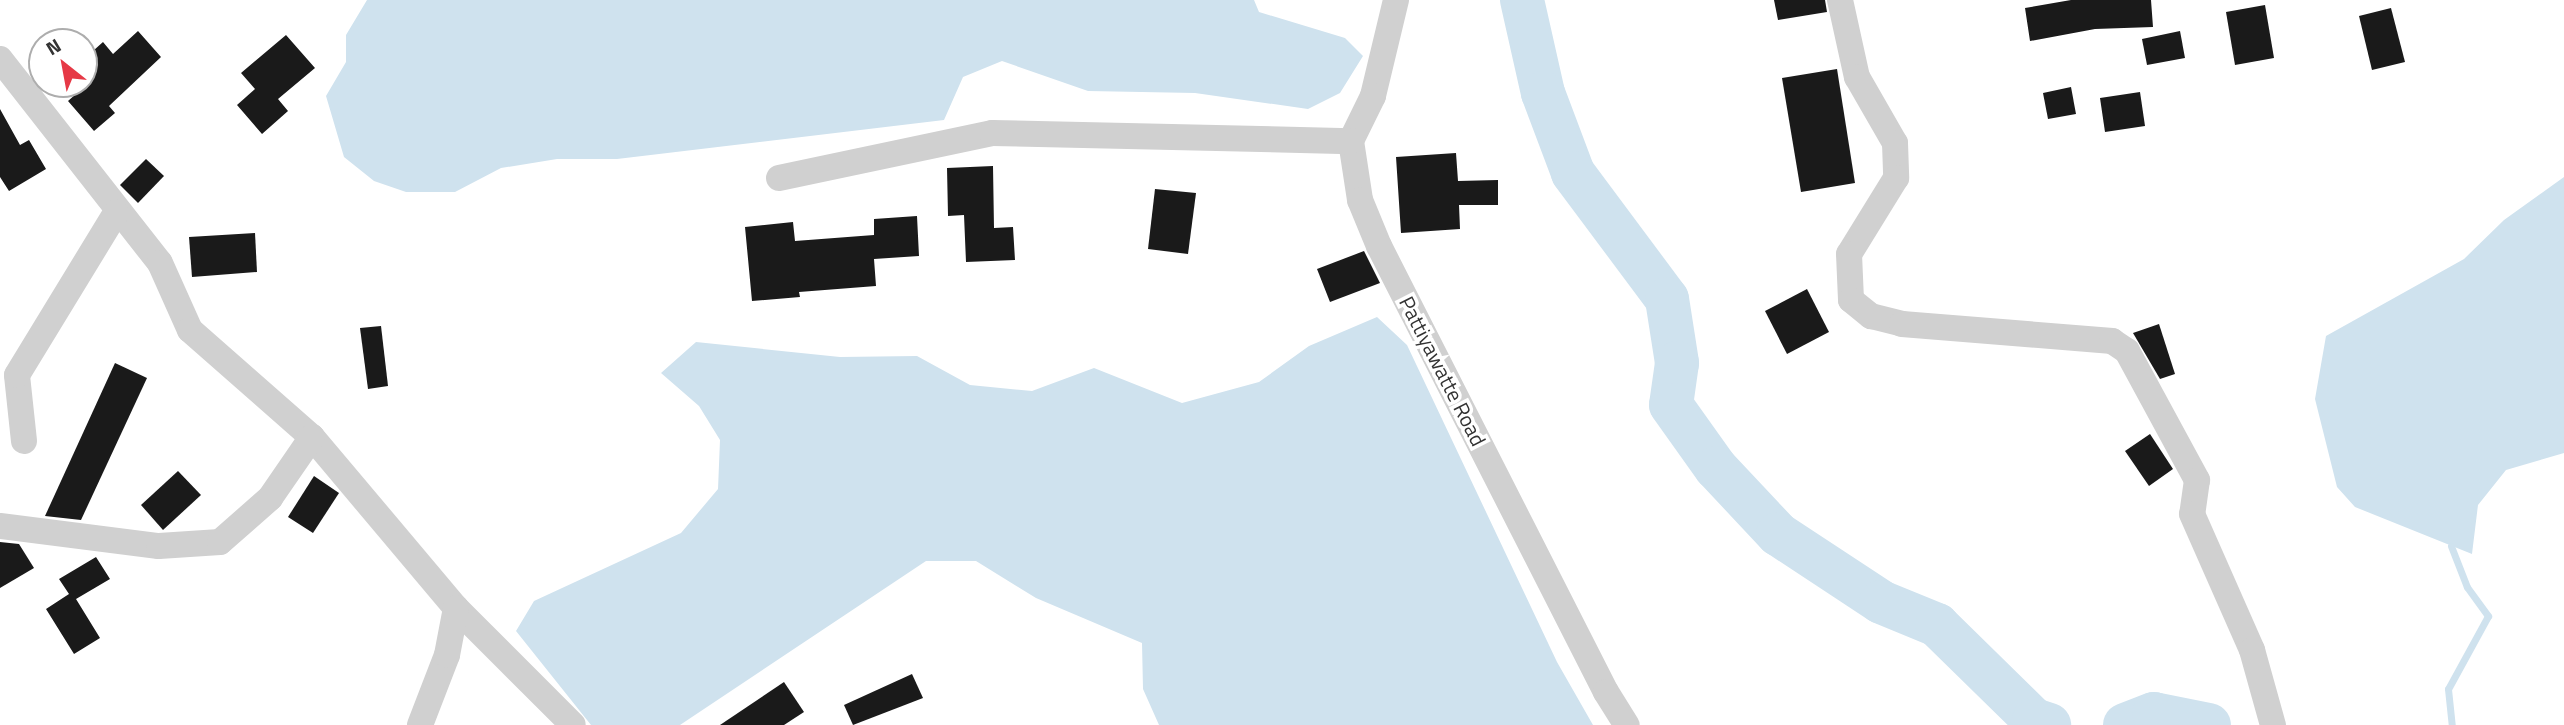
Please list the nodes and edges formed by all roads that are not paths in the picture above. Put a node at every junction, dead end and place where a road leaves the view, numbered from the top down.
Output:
1 (1396, 0) edge
2 (1840, 0) edge
3 (0, 59) edge
4 (1351, 141) junction
5 (779, 178) dead end
6 (116, 213) junction
7 (312, 437) junction
8 (24, 441) dead end
9 (0, 526) edge
10 (456, 608) junction
11 (559, 720) edge
12 (420, 725) edge
13 (1627, 725) edge
14 (2273, 725) edge

1 - 4 street
2 - 14 street
3 - 6 street
4 - 5 street
4 - 13 street, Pattiyawatte Road
6 - 7 street
6 - 8 street
7 - 9 street
7 - 10 street
10 - 11 street
10 - 12 street

